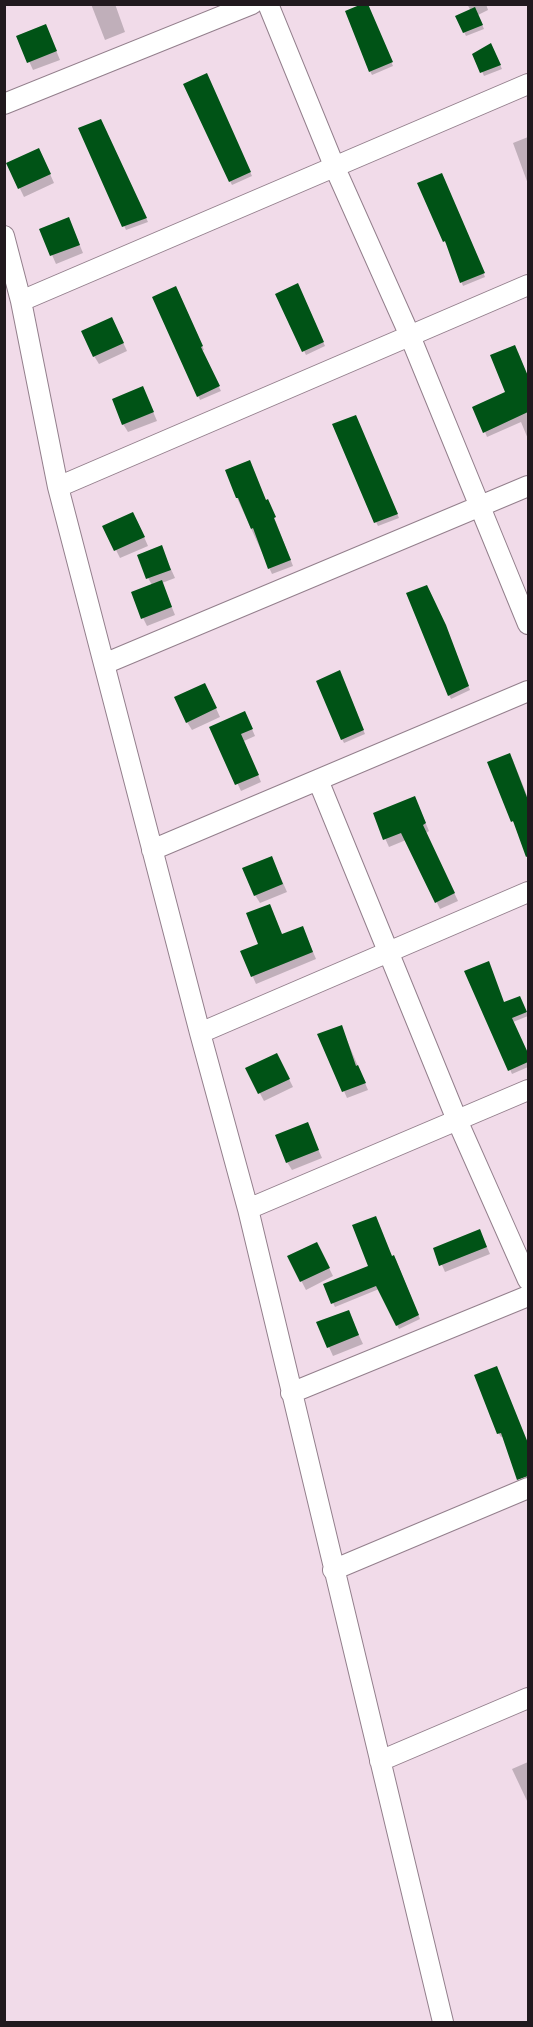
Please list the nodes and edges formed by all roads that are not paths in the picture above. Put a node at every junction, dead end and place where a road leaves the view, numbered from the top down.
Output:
1 (252, 4) edge
2 (268, 4) edge
3 (528, 84) edge
4 (4, 104) edge
5 (335, 168) junction
6 (4, 236) edge
7 (528, 285) edge
8 (21, 300) junction
9 (410, 336) junction
10 (528, 486) edge
11 (58, 487) junction
12 (481, 507) junction
13 (528, 624) edge
14 (104, 664) junction
15 (528, 691) edge
16 (318, 780) junction
17 (152, 850) junction
18 (528, 892) edge
19 (388, 952) junction
20 (200, 1033) junction
21 (528, 1090) edge
22 (457, 1120) junction
23 (248, 1209) junction
24 (528, 1280) edge
25 (528, 1296) edge
26 (291, 1393) junction
27 (528, 1488) edge
28 (333, 1570) junction
29 (528, 1698) edge
30 (380, 1761) junction
31 (443, 2022) edge

1 - 4 street
2 - 5 street
3 - 5 street
5 - 8 street
5 - 9 street
6 - 8 street
7 - 9 street
8 - 11 street
9 - 11 street
9 - 12 street
10 - 12 street
11 - 14 street
12 - 13 street
12 - 14 street
14 - 17 street
15 - 16 street
16 - 17 street
16 - 19 street
17 - 20 street
18 - 19 street
19 - 20 street
19 - 22 street
20 - 23 street
21 - 22 street
22 - 23 street
22 - 24 street
23 - 26 street
25 - 26 street
26 - 28 street
27 - 28 street
28 - 30 street
29 - 30 street
30 - 31 street

